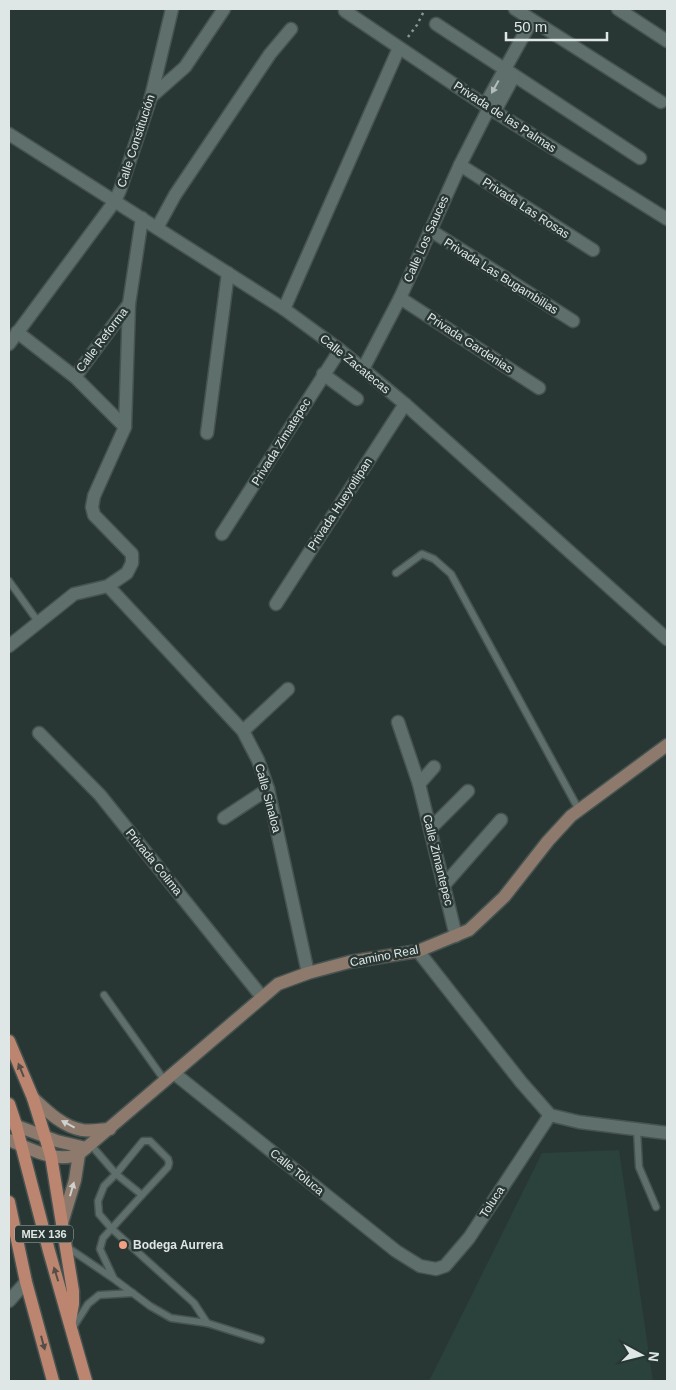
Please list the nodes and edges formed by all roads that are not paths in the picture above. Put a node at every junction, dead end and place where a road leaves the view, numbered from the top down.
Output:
1 (172, 9) edge
2 (224, 9) edge
3 (515, 9) edge
4 (618, 9) edge
5 (345, 11) dead end
6 (532, 20) junction
7 (436, 24) dead end
8 (291, 29) dead end
9 (667, 41) edge
10 (399, 48) junction
11 (509, 73) junction
12 (151, 97) junction
13 (661, 102) dead end
14 (490, 108) junction
15 (9, 134) edge
16 (640, 158) dead end
17 (460, 165) junction
18 (115, 201) junction
19 (666, 214) edge
20 (142, 218) junction
21 (156, 228) junction
22 (430, 230) junction
23 (593, 250) dead end
24 (228, 273) junction
25 (400, 298) junction
26 (129, 304) junction
27 (284, 309) junction
28 (573, 321) dead end
29 (17, 332) junction
30 (9, 344) edge
31 (340, 350) junction
32 (363, 369) junction
33 (324, 374) junction
34 (75, 377) junction
35 (539, 388) dead end
36 (356, 399) dead end
37 (405, 404) junction
38 (125, 427) junction
39 (207, 433) dead end
40 (222, 534) dead end
41 (396, 572) dead end
42 (9, 581) edge
43 (108, 586) junction
44 (276, 604) dead end
45 (39, 623) junction
46 (667, 639) edge
47 (9, 646) edge
48 (288, 689) dead end
49 (398, 722) dead end
50 (243, 731) junction
51 (39, 733) dead end
52 (667, 745) edge
53 (434, 767) dead end
54 (419, 784) junction
55 (268, 789) junction
56 (468, 791) dead end
57 (579, 810) junction
58 (224, 818) dead end
59 (501, 820) dead end
60 (430, 829) junction
61 (444, 886) junction
62 (456, 936) junction
63 (418, 951) junction
64 (308, 973) junction
65 (104, 995) dead end
66 (262, 997) junction
67 (9, 1041) edge
68 (170, 1078) junction
69 (33, 1098) junction
70 (9, 1104) edge
71 (550, 1114) junction
72 (12, 1124) edge
73 (110, 1129) junction
74 (637, 1130) junction
75 (667, 1133) edge
76 (46, 1137) junction
77 (9, 1140) edge
78 (22, 1146) junction
79 (85, 1149) junction
80 (51, 1156) junction
81 (116, 1174) junction
82 (142, 1195) junction
83 (9, 1202) edge
84 (656, 1207) dead end
85 (62, 1223) junction
86 (112, 1229) junction
87 (67, 1248) junction
88 (9, 1251) edge
89 (21, 1262) junction
90 (420, 1266) joint
91 (114, 1279) junction
92 (26, 1282) junction
93 (133, 1293) junction
94 (9, 1301) edge
95 (207, 1323) junction
96 (71, 1325) junction
97 (261, 1340) dead end
98 (53, 1381) edge
99 (86, 1381) edge

1 - 12 street, Calle Constitución
2 - 12 street
3 - 6 street
4 - 9 street
5 - 10 street, Privada de las Palmas
6 - 11 street, Calle Los Sauces
6 - 13 street
7 - 11 street
8 - 21 street
10 - 14 street, Privada de las Palmas
10 - 27 street
11 - 14 street, Calle Los Sauces
11 - 16 street
12 - 18 street, Calle Constitución
14 - 17 street, Calle Los Sauces
14 - 19 street, Privada de las Palmas
15 - 18 street, Calle Zacatecas
17 - 22 street, Calle Los Sauces
17 - 23 street, Privada Las Rosas
18 - 20 street, Calle Zacatecas
18 - 29 street, Calle Constitución
20 - 21 street, Calle Zacatecas
20 - 26 street
21 - 24 street, Calle Zacatecas
22 - 25 street, Calle Los Sauces
22 - 28 street, Privada Las Bugambilias
24 - 27 street, Calle Zacatecas
24 - 39 street
25 - 32 street, Calle Los Sauces
25 - 35 street, Privada Gardenias
26 - 34 street, Calle Reforma
26 - 38 street
27 - 31 street, Calle Zacatecas
29 - 30 street, Calle Constitución
29 - 34 street
31 - 32 street, Calle Zacatecas
31 - 33 street, Privada Zimatepec
32 - 37 street, Calle Zacatecas
33 - 36 street
33 - 40 street, Privada Zimatepec
34 - 38 street
37 - 44 street, Privada Hueyotlipan
37 - 46 street, Calle Zacatecas
38 - 43 street
41 - 57 lane
42 - 45 lane
43 - 45 street
43 - 50 street, Calle Sinaloa
45 - 47 street
48 - 50 street
49 - 54 street, Calle Zimantepec
50 - 55 street, Calle Sinaloa
51 - 66 street, Privada Colima
52 - 57 main road, Camino Real
53 - 54 street
54 - 60 street, Calle Zimantepec
55 - 58 street
55 - 64 street, Calle Sinaloa
56 - 60 street
57 - 62 main road, Camino Real
59 - 61 street
60 - 61 street, Calle Zimantepec
61 - 62 street, Calle Zimantepec
62 - 63 main road, Camino Real
63 - 64 main road, Camino Real
63 - 71 street
64 - 66 main road, Camino Real
65 - 68 lane
66 - 68 main road, Camino Real
69 -> 67 main road
68 - 73 main road, Camino Real
68 - 90 street, Calle Toluca
73 -> 69 main road
69 - 76 main road
70 - 72 main road, MEX 136
71 - 74 street
71 - 90 street, Toluca
72 - 76 main road
72 - 78 main road, MEX 136
73 - 79 main road, Camino Real
74 - 75 street
74 - 84 lane
76 - 79 main road
76 - 80 main road
77 - 78 main road
78 - 80 main road
96 -> 78 main road, MEX 136
79 - 80 main road
79 - 81 lane
85 -> 79 main road
80 - 85 main road
81 - 82 lane
81 - 82 lane
81 - 86 lane
82 - 86 lane
83 - 89 main road, MEX 136
85 - 87 main road
86 - 91 lane
86 - 95 lane
87 - 91 lane
87 - 96 main road
88 - 89 main road
89 - 92 main road, MEX 136
91 - 93 lane
92 - 94 street
92 -> 98 main road, MEX 136
93 - 95 lane
93 - 96 lane
95 - 97 lane
96 - 99 main road, MEX 136

